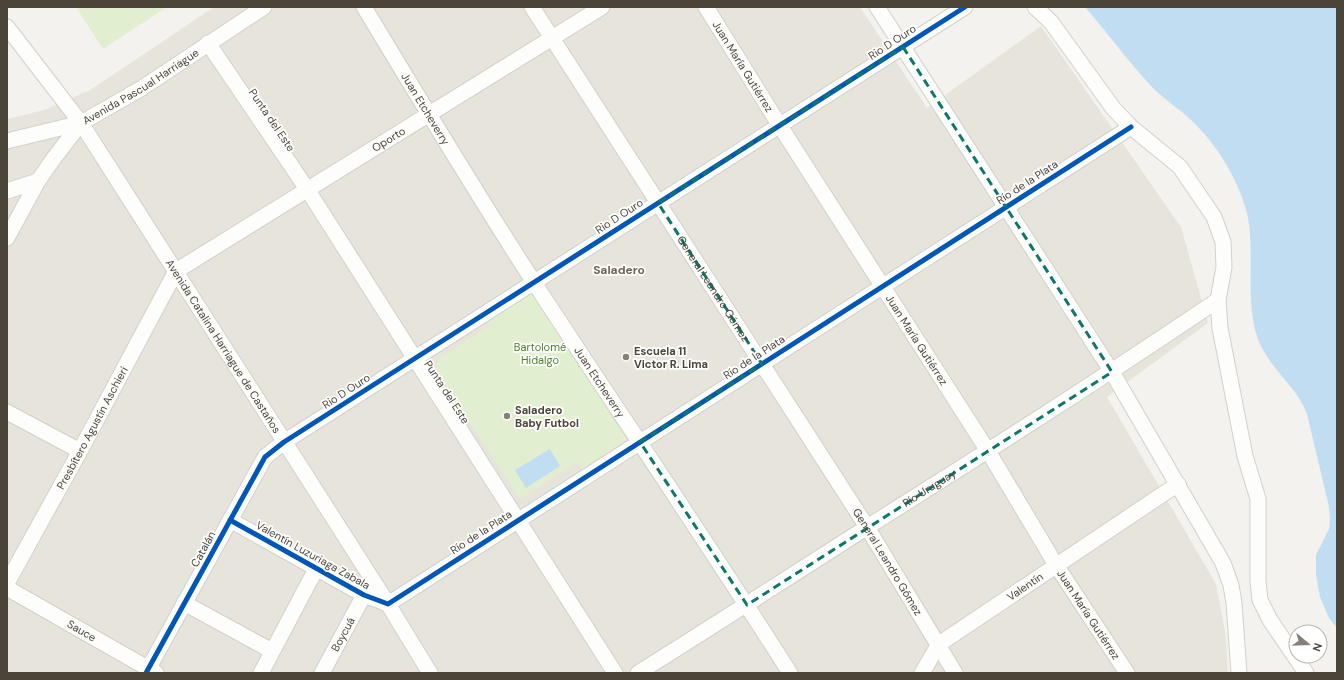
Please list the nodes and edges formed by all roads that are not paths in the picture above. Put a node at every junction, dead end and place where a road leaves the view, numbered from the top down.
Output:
1 (264, 7) edge
2 (364, 7) edge
3 (532, 7) edge
4 (602, 7) edge
5 (706, 7) edge
6 (877, 7) edge
7 (965, 7) edge
8 (1035, 7) edge
9 (7, 27) edge
10 (552, 38) junction
11 (208, 43) junction
12 (903, 47) junction
13 (428, 114) junction
14 (81, 123) junction
15 (780, 126) junction
16 (1131, 127) junction
17 (7, 141) edge
18 (38, 181) junction
19 (306, 189) junction
20 (7, 191) edge
21 (658, 203) junction
22 (1006, 207) junction
23 (7, 238) edge
24 (176, 272) junction
25 (534, 282) junction
26 (883, 287) junction
27 (1218, 300) junction
28 (414, 359) junction
29 (762, 364) junction
30 (1112, 372) junction
31 (7, 412) edge
32 (284, 442) junction
33 (640, 442) junction
34 (80, 451) junction
35 (988, 451) junction
36 (1178, 484) junction
37 (230, 520) junction
38 (518, 521) junction
39 (867, 527) junction
40 (1056, 565) junction
41 (316, 569) junction
42 (7, 583) edge
43 (7, 588) edge
44 (364, 595) junction
45 (184, 603) junction
46 (388, 604) junction
47 (747, 605) junction
48 (938, 644) junction
49 (272, 651) junction
50 (1238, 656) junction
51 (150, 672) edge
52 (261, 673) edge
53 (322, 673) edge
54 (430, 673) edge
55 (615, 673) edge
56 (638, 673) edge
57 (790, 673) edge
58 (922, 673) edge
59 (955, 673) edge
60 (1127, 673) edge
61 (1230, 673) edge
62 (1239, 673) edge
63 (1306, 673) edge

1 - 11 street, Avenida Pascual Harriague
2 - 13 street, Juan Etcheverry
3 - 10 street, General Leandro Gómez
4 - 10 street, Oporto
5 - 15 street, Juan María Gutiérrez
6 - 12 street
7 - 12 street, Rio D Ouro
8 - 16 street
9 - 14 street, Avenida Catalina Harriague de Castaños
10 - 13 street, Oporto
10 - 21 street, General Leandro Gómez
11 - 14 street, Avenida Pascual Harriague
11 - 19 street, Punta del Este
12 - 15 street, Rio D Ouro
12 - 22 street
13 - 19 street, Oporto
13 - 25 street, Juan Etcheverry
14 - 17 street, Avenida Pascual Harriague
14 - 18 street
14 - 24 street, Avenida Catalina Harriague de Castaños
15 - 21 street, Rio D Ouro
15 - 26 street, Juan María Gutiérrez
16 - 22 street, Río de la Plata
16 - 27 street
18 - 20 street
18 - 23 street
19 - 24 street, Oporto
19 - 28 street, Punta del Este
21 - 25 street, Rio D Ouro
21 - 29 street, General Leandro Gómez
22 - 26 street, Río de la Plata
22 - 30 street
24 - 32 street, Avenida Catalina Harriague de Castaños
24 - 34 street, Presbítero Agustín Aschieri
25 - 28 street, Rio D Ouro
25 - 33 street, Juan Etcheverry
26 - 29 street, Río de la Plata
26 - 35 street, Juan María Gutiérrez
27 - 30 street, Río Uruguay
27 - 63 street
28 - 32 street, Rio D Ouro
28 - 38 street, Punta del Este
29 - 33 street, Río de la Plata
29 - 39 street, General Leandro Gómez
30 - 35 street, Río Uruguay
30 - 36 street
31 - 34 street
32 - 37 street, Catalán
32 - 46 street, Avenida Catalina Harriague de Castaños
33 - 38 street, Río de la Plata
33 - 47 street, Juan Etcheverry
34 - 42 street, Presbítero Agustín Aschieri
35 - 39 street, Río Uruguay
35 - 40 street, Juan María Gutiérrez
36 - 40 street, Valentín
36 - 50 street
37 - 41 street, Valentín Luzuriaga Zabala
37 - 45 street, Catalán
38 - 46 street, Río de la Plata
38 - 55 street, Punta del Este
39 - 47 street, Río Uruguay
39 - 48 street, General Leandro Gómez
40 - 48 street, Valentín
40 - 60 street, Juan María Gutiérrez
41 - 44 street, Valentín Luzuriaga Zabala
41 - 49 street
43 - 51 street, Sauce
44 - 46 street, Valentín Luzuriaga Zabala
44 - 53 street, Boycuá
45 - 49 street
45 - 51 street, Catalán
46 - 54 street, Avenida Catalina Harriague de Castaños
47 - 56 street, Río Uruguay
47 - 57 street, Juan Etcheverry
48 - 58 street, Valentín
48 - 59 street, General Leandro Gómez
49 - 52 street
50 - 61 street
50 - 62 street

